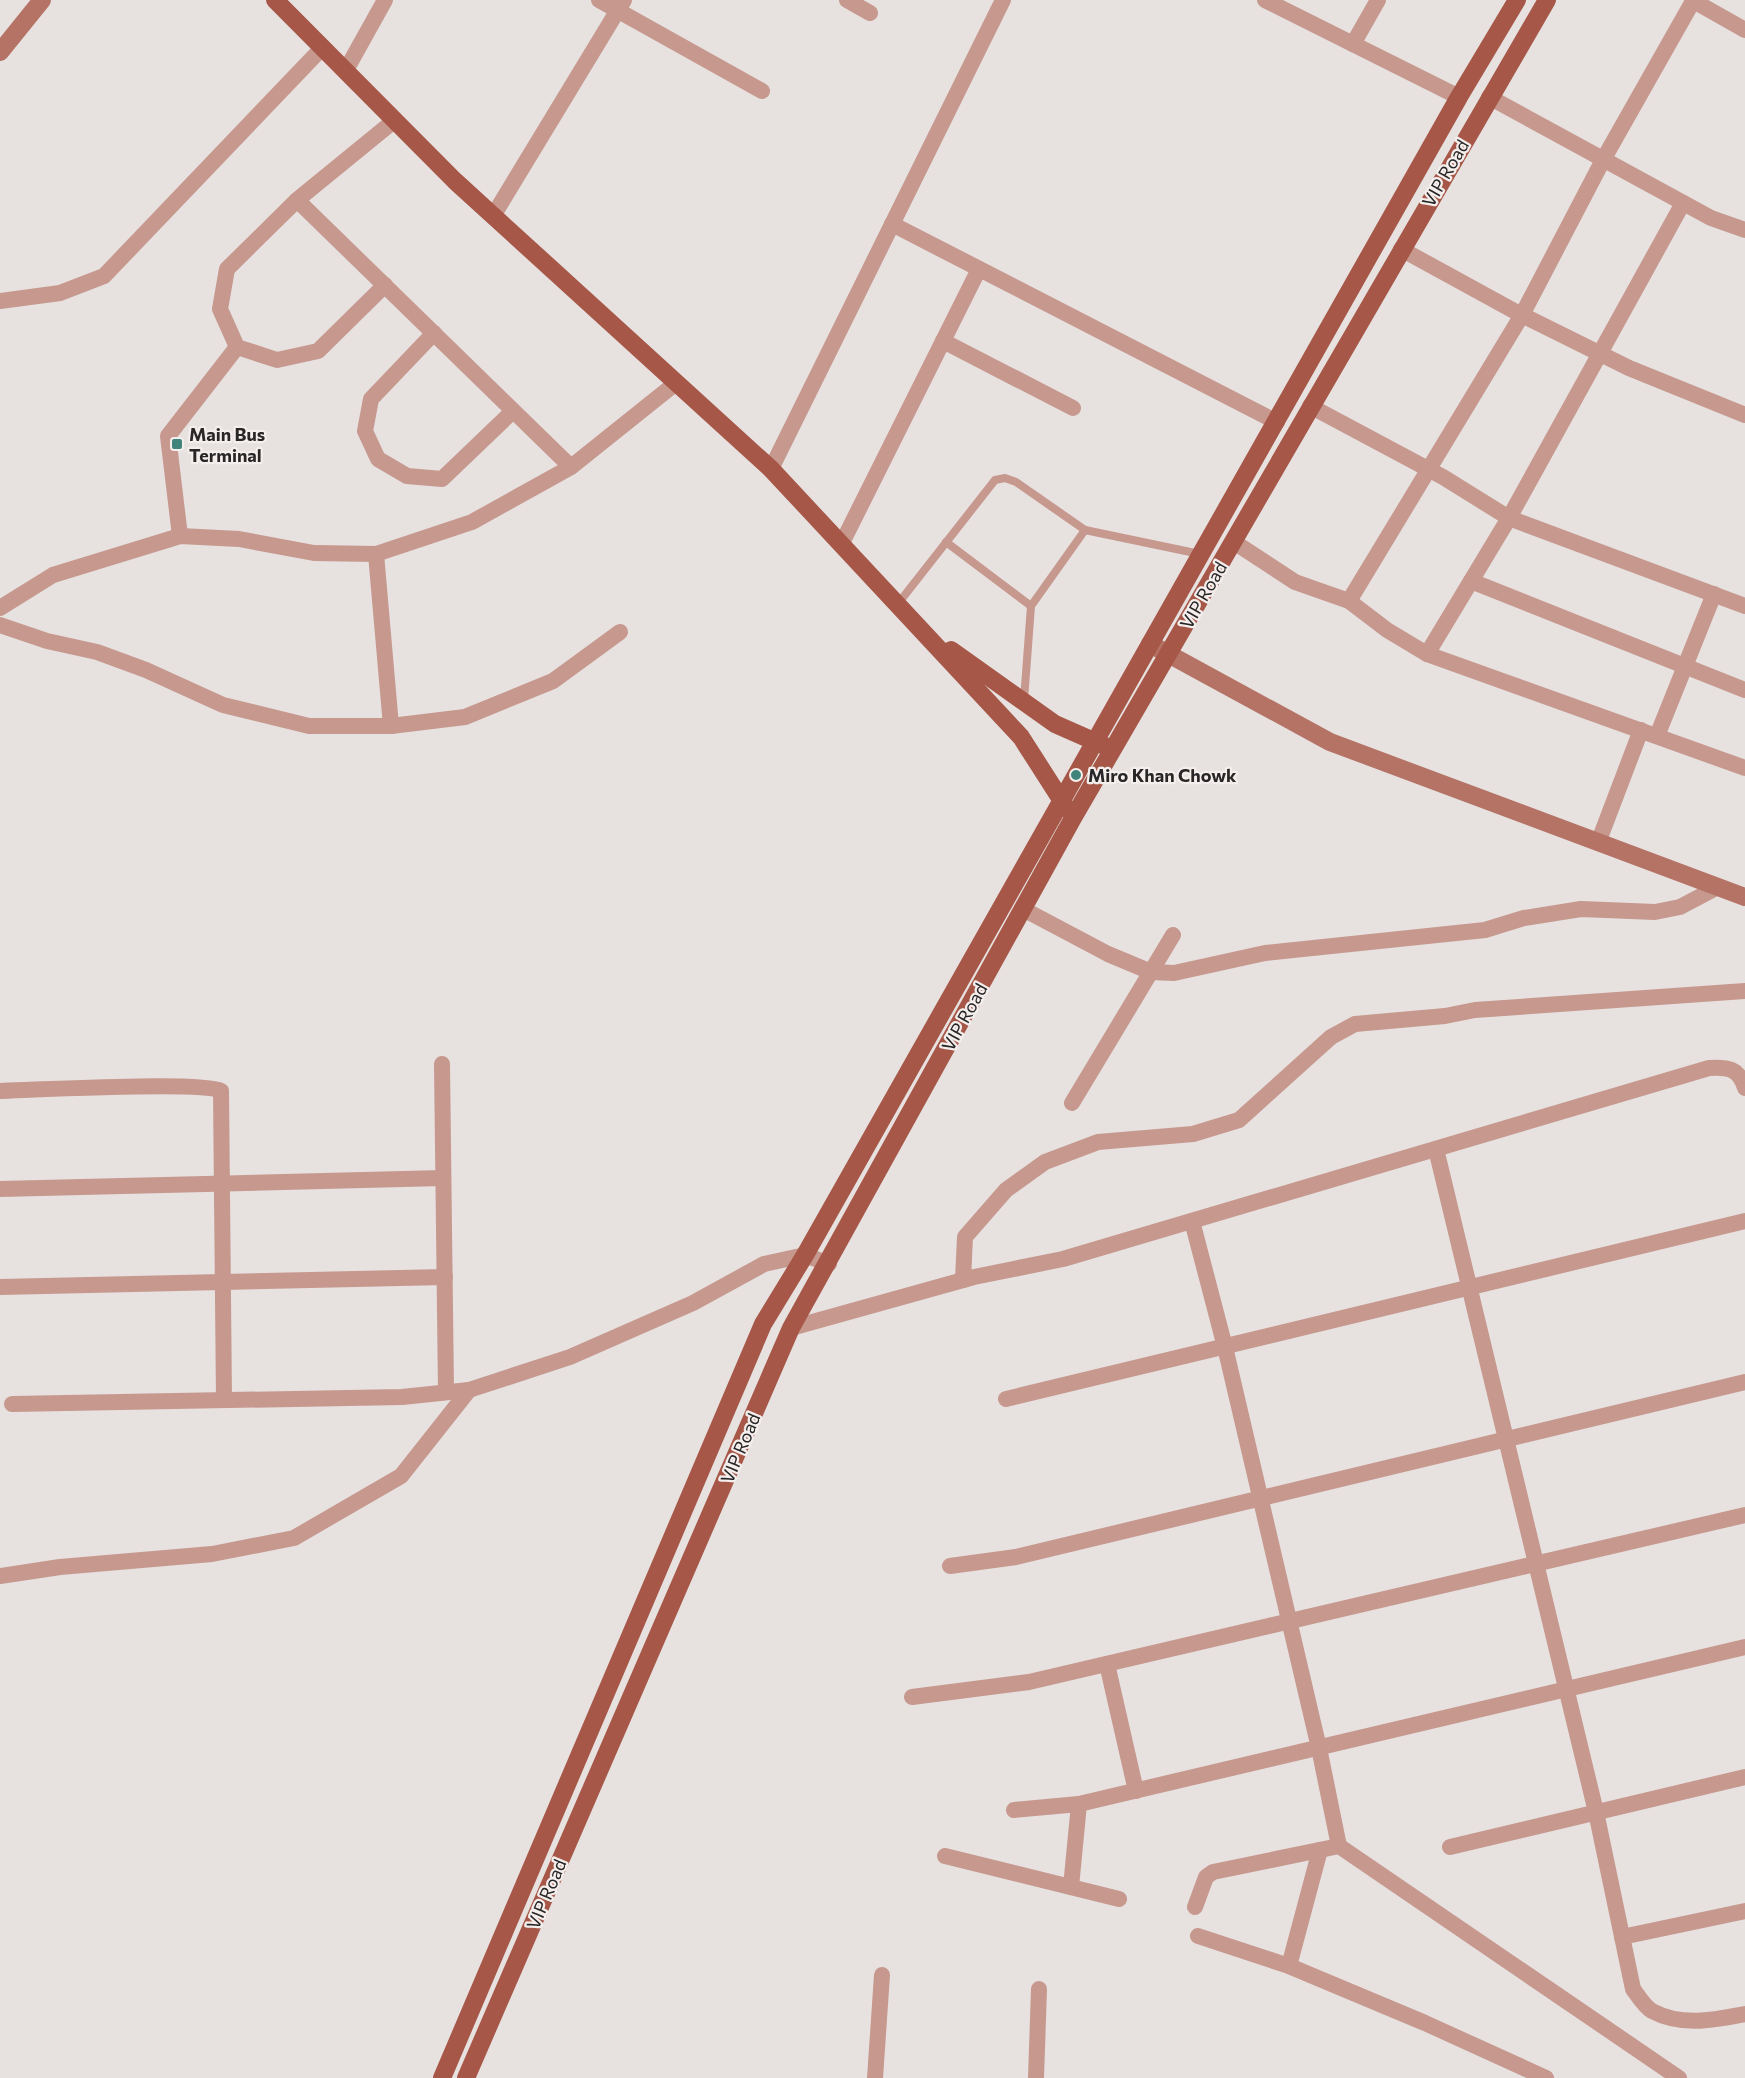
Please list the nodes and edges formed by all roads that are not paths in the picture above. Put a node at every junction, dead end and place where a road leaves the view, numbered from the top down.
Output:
1 (42, 0) edge
2 (274, 0) edge
3 (385, 0) edge
4 (598, 0) edge
5 (848, 0) edge
6 (1003, 0) edge
7 (1265, 0) edge
8 (1378, 0) edge
9 (1547, 0) edge
10 (1693, 0) edge
11 (1515, 4) edge
12 (621, 6) edge
13 (870, 13) dead end
14 (1534, 22) junction
15 (1745, 30) edge
16 (1353, 44) junction
17 (323, 47) junction
18 (0, 52) edge
19 (346, 70) junction
20 (762, 91) dead end
21 (1459, 97) junction
22 (1490, 97) junction
23 (395, 120) junction
24 (1603, 160) junction
25 (297, 200) junction
26 (1683, 203) junction
27 (493, 216) junction
28 (892, 224) junction
29 (1745, 230) edge
30 (1401, 249) junction
31 (979, 269) junction
32 (385, 285) junction
33 (0, 301) edge
34 (1522, 315) junction
35 (434, 333) junction
36 (943, 341) junction
37 (237, 347) junction
38 (1599, 353) junction
39 (676, 382) junction
40 (1310, 406) junction
41 (1073, 408) dead end
42 (513, 411) junction
43 (1745, 415) edge
44 (1278, 422) junction
45 (571, 467) junction
46 (771, 469) junction
47 (1429, 470) junction
48 (1509, 518) junction
49 (1085, 530) junction
50 (180, 536) junction
51 (946, 542) junction
52 (1234, 542) junction
53 (841, 545) junction
54 (1200, 554) junction
55 (376, 555) junction
56 (1471, 581) junction
57 (1714, 594) junction
58 (1349, 601) junction
59 (897, 606) junction
60 (1031, 606) junction
61 (1745, 606) edge
62 (0, 608) edge
63 (910, 621) junction
64 (0, 625) edge
65 (620, 632) dead end
66 (1150, 644) junction
67 (1427, 654) junction
68 (1168, 655) junction
69 (1684, 668) junction
70 (1745, 690) edge
71 (1023, 704) junction
72 (391, 726) junction
73 (1641, 730) junction
74 (1657, 736) junction
75 (1095, 742) junction
76 (1112, 750) junction
77 (1745, 768) edge
78 (1061, 801) junction
79 (1073, 818) junction
80 (1598, 843) junction
81 (1716, 888) junction
82 (1745, 897) edge
83 (1023, 909) junction
84 (1173, 935) dead end
85 (1151, 972) junction
86 (1745, 991) edge
87 (442, 1064) dead end
88 (1745, 1088) edge
89 (0, 1091) edge
90 (1072, 1103) dead end
91 (1436, 1149) junction
92 (443, 1178) junction
93 (222, 1184) junction
94 (0, 1189) edge
95 (1192, 1221) junction
96 (1745, 1221) edge
97 (805, 1255) junction
98 (829, 1264) junction
99 (445, 1277) junction
100 (963, 1280) junction
101 (222, 1282) junction
102 (0, 1287) edge
103 (1470, 1288) junction
104 (791, 1328) junction
105 (1225, 1347) junction
106 (1745, 1382) edge
107 (470, 1390) junction
108 (446, 1392) junction
109 (1006, 1399) dead end
110 (224, 1400) junction
111 (12, 1404) dead end
112 (1506, 1440) junction
113 (1259, 1499) junction
114 (1745, 1515) edge
115 (1536, 1564) junction
116 (950, 1566) dead end
117 (0, 1576) edge
118 (1288, 1622) junction
119 (1745, 1647) edge
120 (1107, 1664) junction
121 (1566, 1689) junction
122 (912, 1697) dead end
123 (1319, 1748) junction
124 (1745, 1777) edge
125 (1136, 1791) junction
126 (1079, 1804) junction
127 (1014, 1810) dead end
128 (1596, 1812) junction
129 (1339, 1846) junction
130 (1450, 1847) dead end
131 (1320, 1850) junction
132 (945, 1856) dead end
133 (1071, 1887) junction
134 (1119, 1899) dead end
135 (1195, 1907) dead end
136 (1745, 1911) edge
137 (1198, 1936) dead end
138 (1622, 1937) junction
139 (1289, 1966) junction
140 (882, 1975) dead end
141 (1039, 1989) dead end
142 (1745, 2014) edge
143 (442, 2078) edge
144 (466, 2078) edge
145 (875, 2078) edge
146 (1036, 2078) edge
147 (1546, 2078) edge
148 (1678, 2078) edge

1 - 18 main road
2 - 17 main road
3 - 19 street
4 - 12 street
5 - 13 street
6 - 28 street
7 - 16 street
8 - 16 street
9 - 14 main road, VIP Road
10 - 15 street
10 - 24 street
11 - 14 main road
11 - 21 main road, VIP Road
12 - 20 street
12 - 27 street
14 - 22 main road, VIP Road
16 - 21 street
17 - 19 main road
17 - 33 street
19 - 23 main road
21 - 44 main road, VIP Road
22 - 24 street
22 - 30 main road, VIP Road
23 - 25 street
23 - 27 main road
24 - 26 street
24 - 34 street
25 - 32 street
25 - 37 street
26 - 29 street
26 - 38 street
27 - 39 main road
28 - 31 street
28 - 46 street
30 - 34 street
30 - 40 main road, VIP Road
31 - 36 street
31 - 44 street
32 - 35 street
32 - 37 street
34 - 38 street
34 - 47 street
35 - 42 street
35 - 42 street
36 - 41 street
36 - 53 street
37 - 50 street
38 - 43 street
38 - 48 street
39 - 45 street
39 - 46 main road
40 - 47 street
40 - 52 main road, VIP Road
42 - 45 street
44 - 54 main road, VIP Road
45 - 55 street
46 - 53 main road
47 - 48 street
47 - 58 street
48 - 56 street
48 - 57 street
49 - 51 lane
49 - 54 lane
49 - 60 lane
50 - 55 street
50 - 62 street
51 - 59 lane
51 - 60 lane
52 - 58 street
52 - 68 main road, VIP Road
53 - 59 main road
54 - 66 main road, VIP Road
55 - 72 street
56 - 67 street
56 - 69 street
57 - 61 street
57 - 69 street
58 - 67 street
59 - 63 main road
60 - 71 lane
63 - 71 main road
63 - 78 main road
64 - 72 street
65 - 72 street
66 - 68 main road
66 - 75 main road, VIP Road
67 - 73 street
68 - 76 main road, VIP Road
68 - 80 main road
69 - 70 street
69 - 74 street
71 - 75 main road
73 - 74 street
73 - 80 street
74 - 77 street
75 - 76 main road
75 - 78 main road, VIP Road
76 - 79 main road, VIP Road
78 - 79 main road
78 - 97 main road, VIP Road
79 - 83 main road, VIP Road
80 - 81 main road
81 - 82 main road
81 - 85 street
83 - 85 street
83 - 98 main road, VIP Road
84 - 85 street
85 - 90 street
86 - 100 street
87 - 92 street
88 - 91 street
89 - 93 street
91 - 95 street
91 - 103 street
92 - 93 street
92 - 99 street
93 - 94 street
93 - 101 street
95 - 100 street
95 - 105 street
96 - 103 street
97 - 98 street
97 - 107 street
97 - 143 main road, VIP Road
98 - 104 main road, VIP Road
99 - 101 street
99 - 108 street
100 - 104 street
101 - 102 street
101 - 110 street
103 - 105 street
103 - 112 street
104 - 144 main road, VIP Road
105 - 109 street
105 - 113 street
106 - 112 street
107 - 108 street
107 - 117 street
108 - 110 street
110 - 111 street
112 - 113 street
112 - 115 street
113 - 116 street
113 - 118 street
114 - 115 street
115 - 118 street
115 - 121 street
118 - 120 street
118 - 123 street
119 - 121 street
120 - 122 street
120 - 125 street
121 - 123 street
121 - 128 street
123 - 125 street
123 - 129 street
124 - 128 street
125 - 126 street
126 - 127 street
126 - 133 street
128 - 130 street
128 - 138 street
129 - 131 street
129 - 148 street
131 - 135 street
131 - 139 street
132 - 133 street
133 - 134 street
136 - 138 street
137 - 139 street
138 - 142 street
139 - 147 street
140 - 145 street
141 - 146 street

